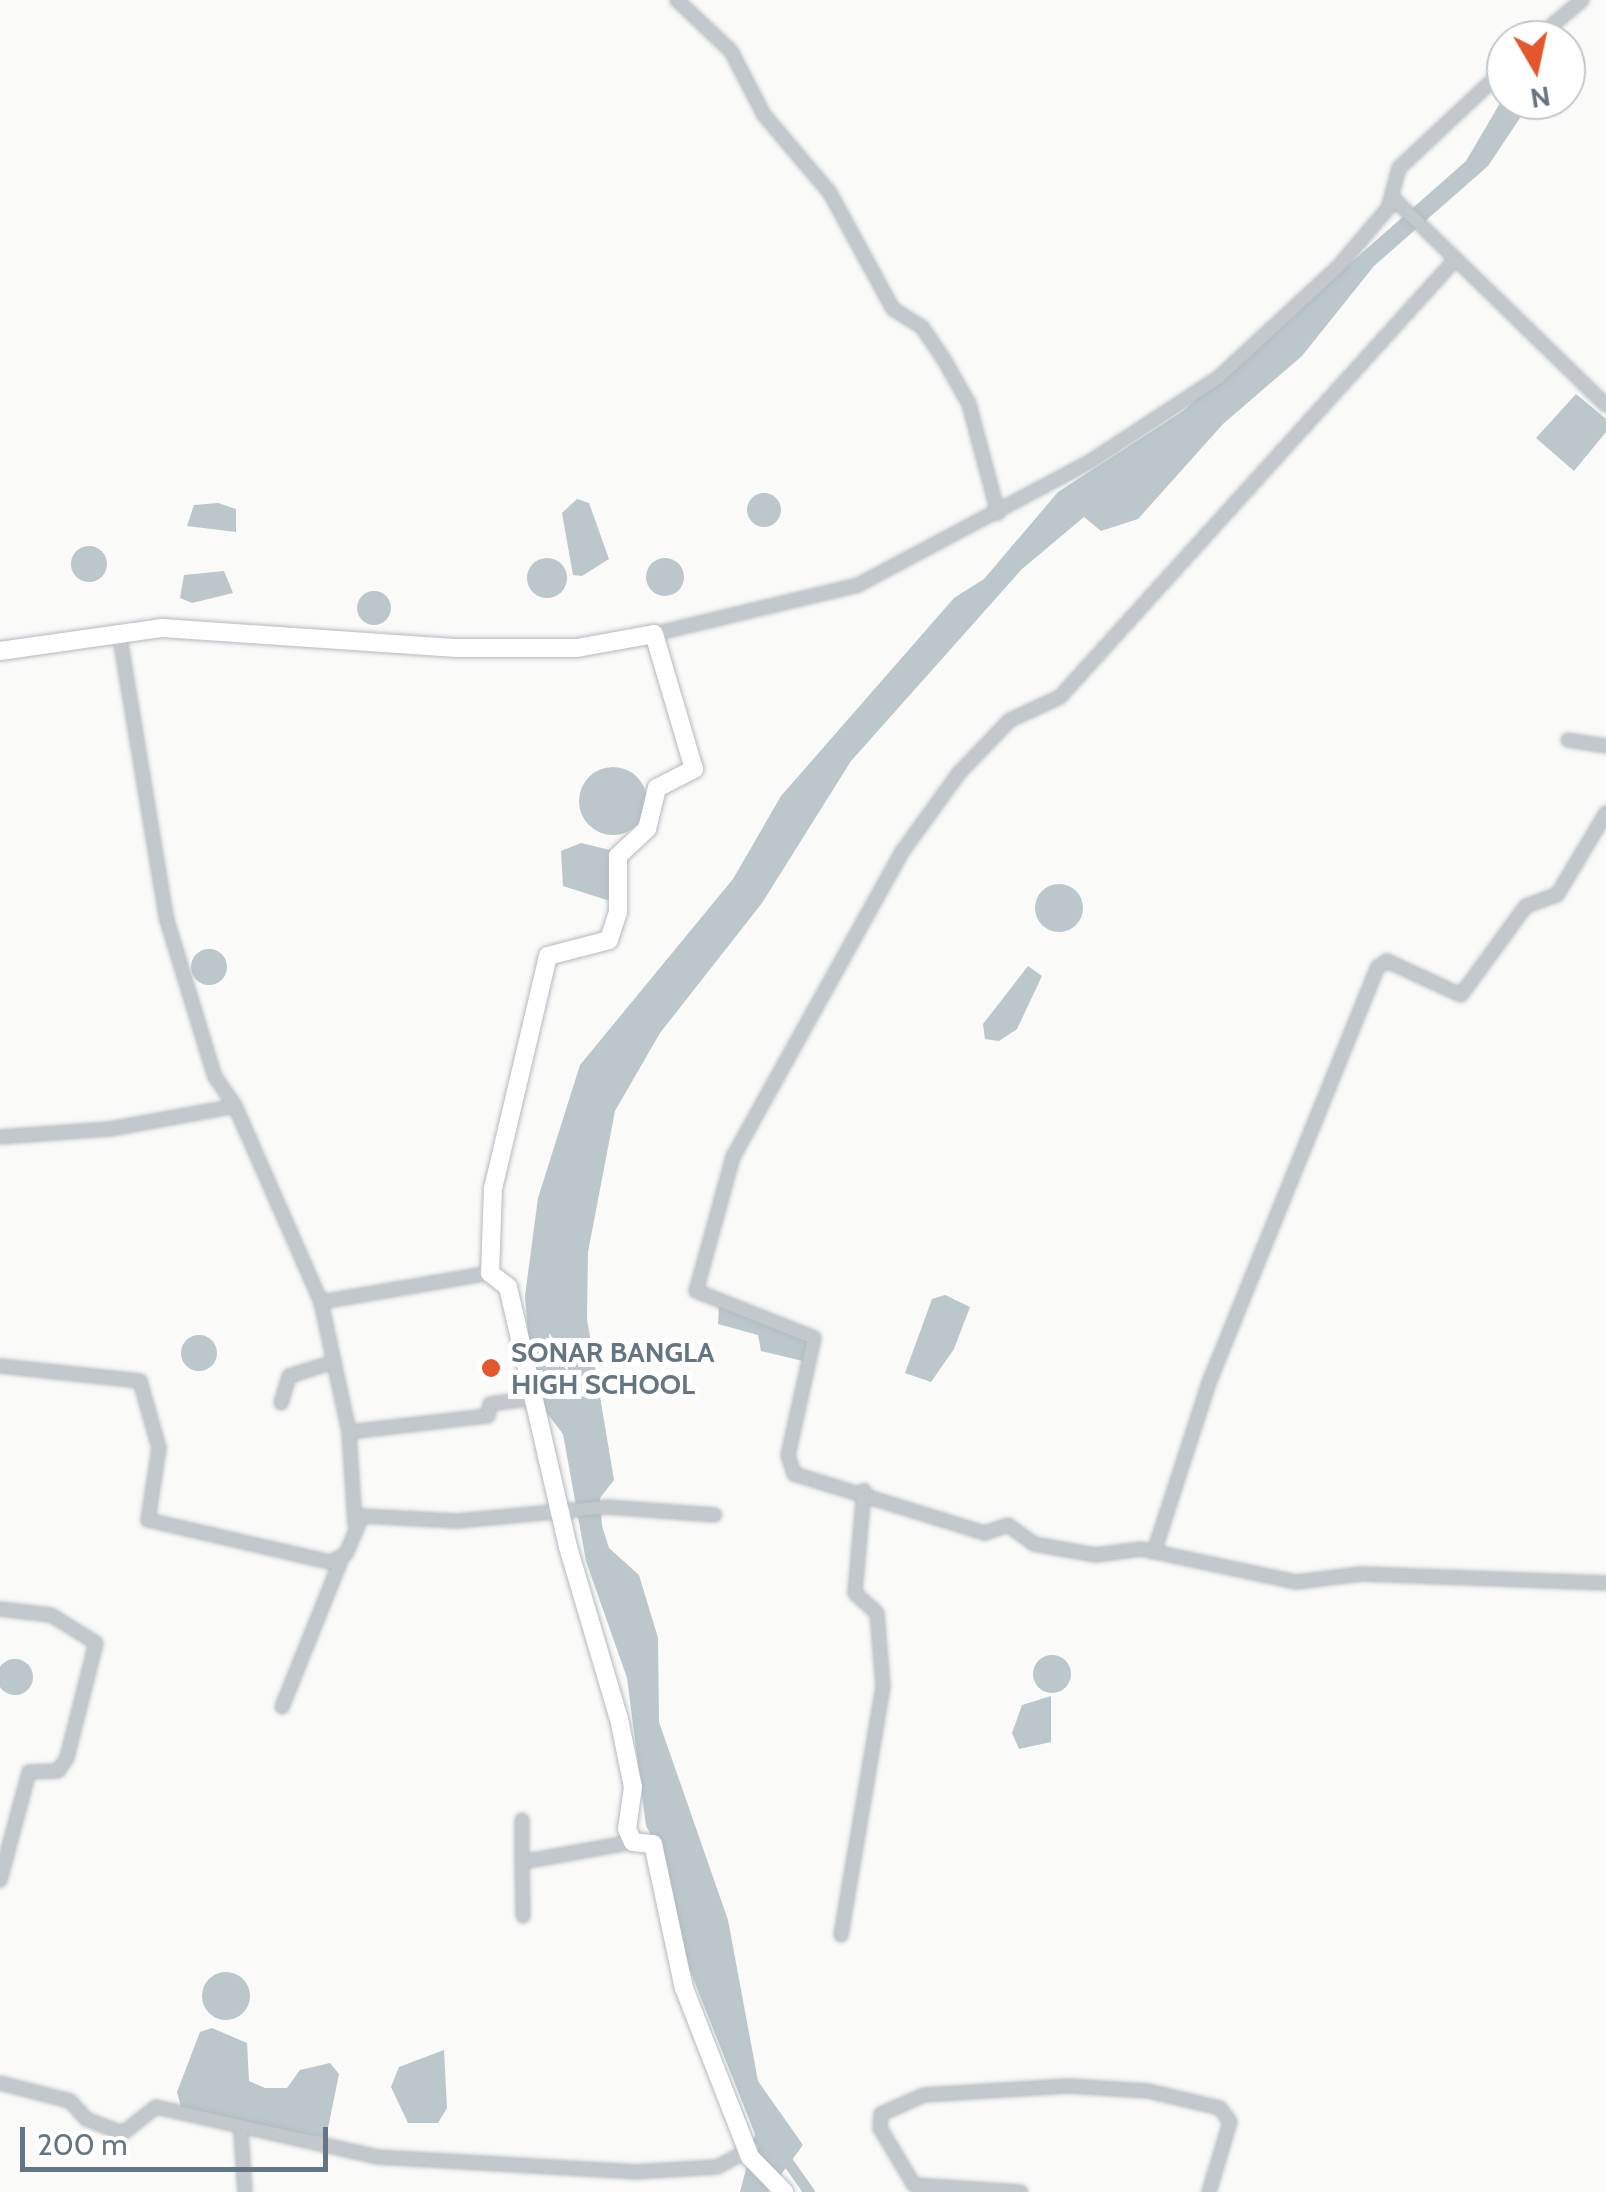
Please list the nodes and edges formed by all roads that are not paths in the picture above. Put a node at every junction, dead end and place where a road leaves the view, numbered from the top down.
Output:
1 (678, 0) edge
2 (1582, 0) edge
3 (1558, 20) edge
4 (1486, 87) edge
5 (1395, 203) junction
6 (1453, 262) junction
7 (1606, 404) edge
8 (998, 512) junction
9 (119, 632) junction
10 (654, 634) junction
11 (0, 651) edge
12 (1568, 740) dead end
13 (1606, 746) edge
14 (1606, 813) edge
15 (234, 1106) junction
16 (0, 1137) edge
17 (490, 1273) junction
18 (321, 1302) junction
19 (334, 1362) junction
20 (0, 1366) edge
21 (535, 1398) junction
22 (281, 1403) dead end
23 (348, 1432) junction
24 (864, 1490) junction
25 (566, 1512) junction
26 (715, 1515) dead end
27 (355, 1524) junction
28 (1154, 1552) junction
29 (341, 1560) junction
30 (1606, 1583) edge
31 (0, 1609) edge
32 (282, 1707) dead end
33 (522, 1820) dead end
34 (633, 1842) junction
35 (522, 1862) junction
36 (0, 1880) edge
37 (523, 1916) dead end
38 (841, 1935) dead end
39 (0, 2084) edge
40 (241, 2132) junction
41 (751, 2152) junction
42 (781, 2188) edge
43 (907, 2188) edge
44 (245, 2192) edge
45 (1020, 2192) edge
46 (1209, 2192) edge

1 - 8 street
2 - 3 street
4 - 5 street
5 - 6 street
5 - 8 street
6 - 7 street
6 - 24 street
8 - 10 street
9 - 10 street
9 - 11 street
9 - 15 street
10 - 17 street
12 - 13 street
14 - 28 street
15 - 16 street
15 - 18 street
17 - 18 street
17 - 21 street
18 - 19 street
19 - 22 street
19 - 23 street
20 - 29 street
21 - 23 street
21 - 25 street
23 - 27 street
24 - 28 street
24 - 38 street
25 - 26 street
25 - 27 street
25 - 34 street
27 - 29 street
28 - 30 street
29 - 32 street
31 - 36 street
33 - 35 street
34 - 35 street
34 - 41 street
35 - 37 street
39 - 40 street
40 - 41 street
40 - 44 street
41 - 42 street
43 - 45 street
43 - 46 street

